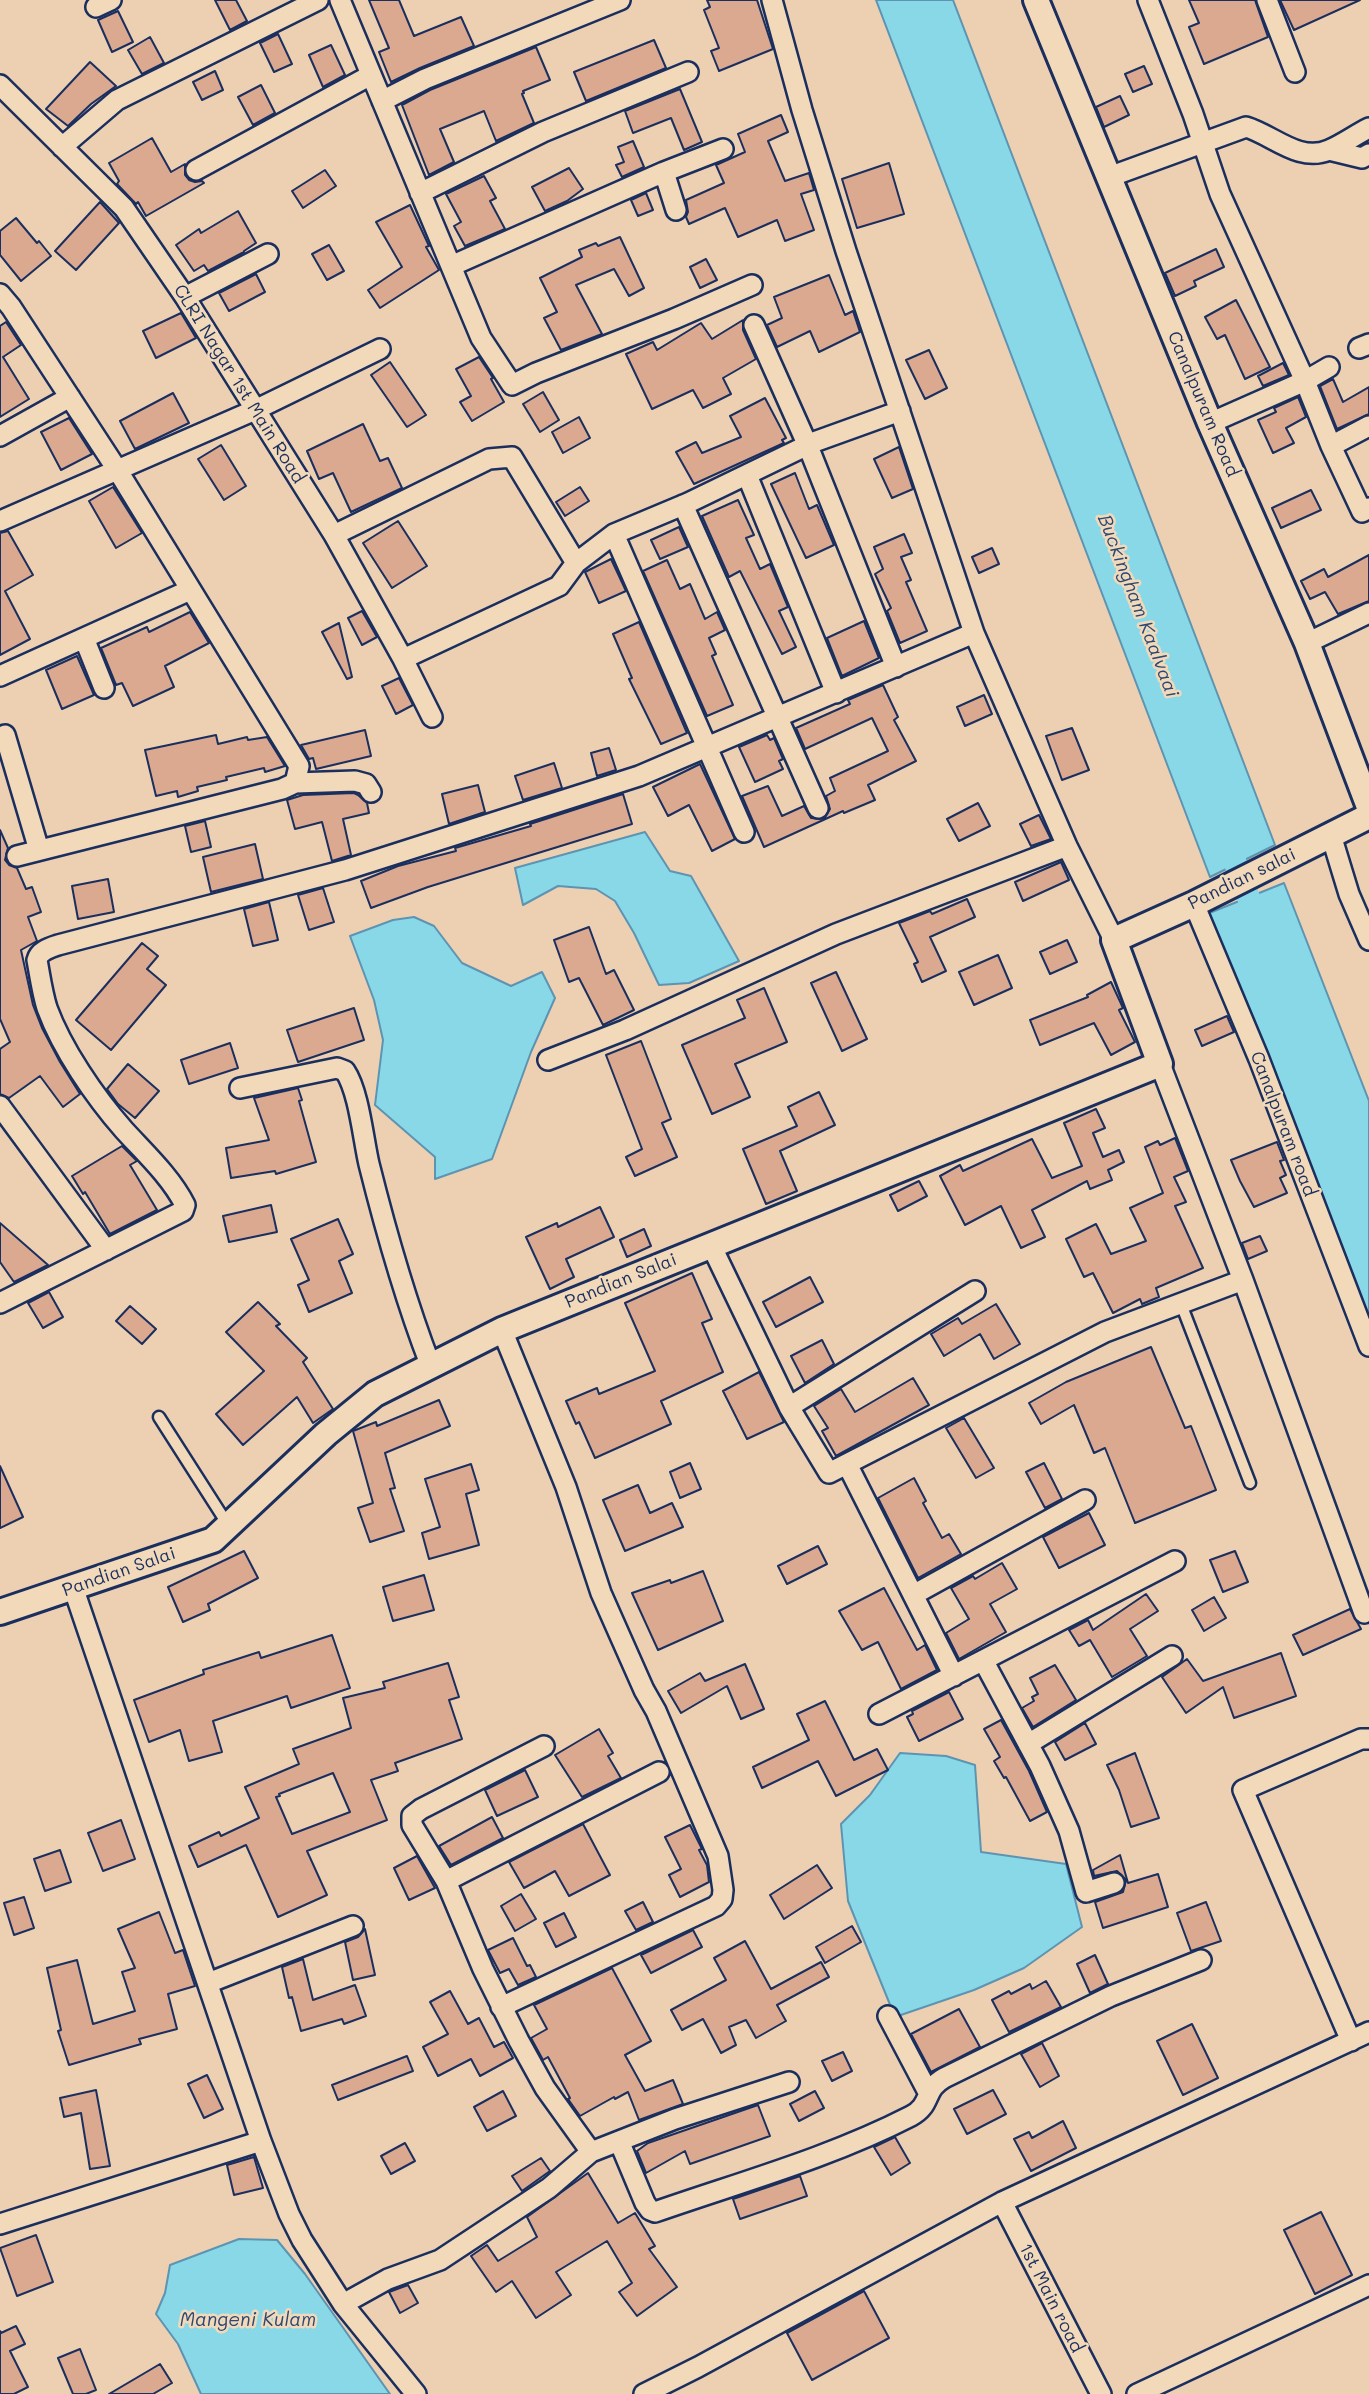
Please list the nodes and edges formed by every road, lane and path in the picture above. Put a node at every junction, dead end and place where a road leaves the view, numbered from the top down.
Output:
1 (318, 0) edge
2 (620, 0) edge
3 (772, 0) edge
4 (1036, 0) edge
5 (1148, 0) edge
6 (1267, 0) edge
7 (347, 2) edge
8 (688, 72) dead end
9 (1295, 72) dead end
10 (371, 75) junction
11 (0, 85) edge
12 (382, 101) junction
13 (1369, 128) edge
14 (1203, 143) junction
15 (62, 147) junction
16 (723, 149) dead end
17 (1329, 150) junction
18 (1369, 155) edge
19 (196, 170) dead end
20 (664, 172) junction
21 (1109, 177) junction
22 (421, 193) junction
23 (676, 210) dead end
24 (268, 254) dead end
25 (451, 266) junction
26 (752, 285) dead end
27 (0, 294) edge
28 (185, 297) junction
29 (754, 325) dead end
30 (380, 349) dead end
31 (1329, 367) dead end
32 (1305, 381) junction
33 (70, 397) junction
34 (256, 410) junction
35 (900, 411) junction
36 (1210, 423) junction
37 (1369, 426) edge
38 (0, 436) edge
39 (807, 446) junction
40 (1331, 446) junction
41 (118, 471) junction
42 (747, 475) junction
43 (683, 505) junction
44 (1369, 508) edge
45 (0, 521) edge
46 (614, 534) junction
47 (334, 535) junction
48 (576, 563) junction
49 (190, 590) junction
50 (1369, 613) edge
51 (974, 633) junction
52 (83, 638) junction
53 (1307, 643) junction
54 (403, 659) junction
55 (895, 667) junction
56 (0, 676) edge
57 (104, 688) dead end
58 (836, 693) junction
59 (432, 717) dead end
60 (777, 717) junction
61 (5, 735) dead end
62 (706, 747) junction
63 (295, 783) junction
64 (371, 792) dead end
65 (1369, 807) edge
66 (818, 808) dead end
67 (1369, 816) edge
68 (744, 832) dead end
69 (1331, 835) junction
70 (1067, 846) junction
71 (39, 850) junction
72 (17, 856) dead end
73 (1194, 904) junction
74 (1114, 940) junction
75 (1369, 940) edge
76 (548, 1060) dead end
77 (1160, 1064) junction
78 (240, 1088) dead end
79 (0, 1106) edge
80 (711, 1245) junction
81 (106, 1250) junction
82 (1242, 1280) junction
83 (975, 1292) dead end
84 (0, 1303) edge
85 (1181, 1304) junction
86 (502, 1330) junction
87 (1369, 1346) edge
88 (430, 1364) junction
89 (789, 1407) junction
90 (159, 1417) dead end
91 (847, 1464) junction
92 (1250, 1482) dead end
93 (1085, 1500) dead end
94 (228, 1526) junction
95 (1174, 1560) dead end
96 (73, 1587) junction
97 (913, 1595) junction
98 (0, 1612) edge
99 (1364, 1613) dead end
100 (1172, 1656) dead end
101 (983, 1660) junction
102 (954, 1676) junction
103 (878, 1714) dead end
104 (1369, 1739) edge
105 (1028, 1744) junction
106 (544, 1746) dead end
107 (659, 1772) dead end
108 (446, 1881) junction
109 (1114, 1883) dead end
110 (352, 1926) dead end
111 (1201, 1960) dead end
112 (208, 1983) junction
113 (501, 2007) junction
114 (888, 2016) dead end
115 (1360, 2037) edge
116 (789, 2082) dead end
117 (928, 2092) junction
118 (261, 2141) junction
119 (619, 2141) junction
120 (591, 2152) junction
121 (1002, 2202) junction
122 (0, 2224) edge
123 (1369, 2285) edge
124 (343, 2304) junction
125 (416, 2394) edge
126 (644, 2394) edge
127 (1101, 2394) edge
128 (1137, 2394) edge

1 - 15 street
2 - 12 street
3 - 35 street
4 - 21 street, Canalpuram Road
5 - 14 street
6 - 9 street
7 - 10 street
8 - 22 street
10 - 12 street
10 - 19 street
11 - 15 street, CLRI Nagar 1st Main Road
12 - 22 street
13 - 17 street
14 - 17 street
14 - 21 street
14 - 32 street
15 - 28 street, CLRI Nagar 1st Main Road
16 - 20 street
17 - 18 street
20 - 23 street
20 - 25 street
21 - 36 street, Canalpuram Road
22 - 25 street
24 - 28 street
25 - 26 street
27 - 33 street
28 - 34 street, CLRI Nagar 1st Main Road
29 - 39 street
30 - 34 street
31 - 32 street
32 - 36 street
32 - 40 street
33 - 38 street
33 - 41 street
34 - 41 street
34 - 47 street, CLRI Nagar 1st Main Road
35 - 39 street
35 - 51 street
36 - 53 street, Canalpuram Road
37 - 40 street
39 - 42 street
39 - 55 street
40 - 44 street
41 - 45 street
41 - 49 street
42 - 43 street
42 - 58 street
43 - 46 street
43 - 60 street
46 - 48 street
46 - 62 street
47 - 48 street
47 - 54 street, CLRI Nagar 1st Main Road
48 - 54 street
49 - 52 street
49 - 63 street
50 - 53 street
51 - 55 street
51 - 70 street
52 - 56 street
52 - 57 street
53 - 65 street, Canalpuram Road
54 - 59 street, CLRI Nagar 1st Main Road
55 - 58 street
58 - 60 street
60 - 62 street
60 - 66 street
61 - 71 street
62 - 68 street
62 - 81 street
63 - 64 street
63 - 71 street
67 - 69 street, Pandian salai
69 - 73 street, Pandian salai
69 - 75 street
70 - 74 street
70 - 76 street
71 - 72 street
73 - 74 street, Pandian salai
73 - 87 street, Canalpuram road
74 - 77 street
77 - 80 street, Pandian Salai
77 - 82 street
78 - 88 street
79 - 81 street
80 - 86 street, Pandian Salai
80 - 89 street
81 - 84 street
82 - 85 street
82 - 99 street
83 - 89 street
85 - 91 street
85 - 92 lane
86 - 88 street, Pandian Salai
86 - 113 street
88 - 94 street, Pandian Salai
89 - 91 street
90 - 94 lane
91 - 97 street
93 - 97 street
94 - 96 street, Pandian Salai
95 - 101 street
96 - 98 street, Pandian Salai
96 - 112 street
97 - 102 street
100 - 105 street
101 - 102 street
101 - 105 street
102 - 103 street
104 - 115 street
105 - 109 street
106 - 108 street
107 - 108 street
108 - 113 street
110 - 112 street
111 - 117 street
112 - 118 street
113 - 120 street
114 - 117 street
115 - 121 street
116 - 119 street
117 - 119 street
118 - 122 street
118 - 124 street
119 - 120 street
120 - 124 street
121 - 126 street
121 - 127 street, 1st Main road
123 - 128 street
124 - 125 street

